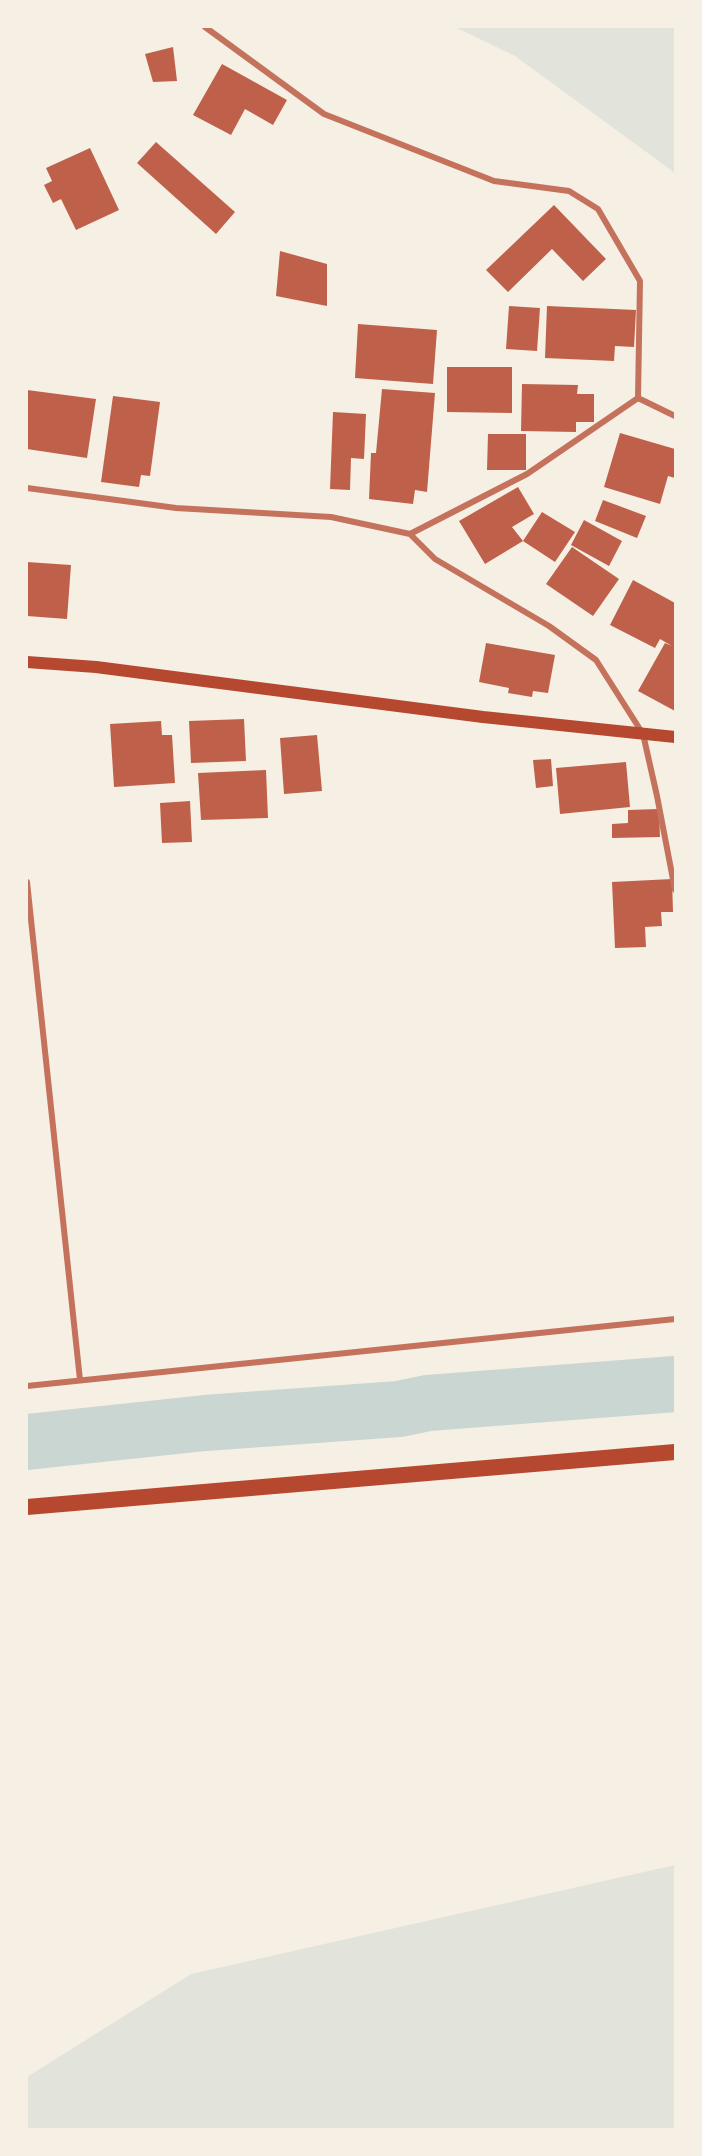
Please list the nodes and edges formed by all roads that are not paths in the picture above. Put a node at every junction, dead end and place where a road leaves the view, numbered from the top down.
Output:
1 (205, 27) edge
2 (638, 398) junction
3 (675, 416) edge
4 (27, 488) edge
5 (410, 534) junction
6 (27, 663) edge
7 (643, 734) junction
8 (675, 737) edge
9 (27, 882) edge
10 (675, 890) edge
11 (675, 1319) edge
12 (80, 1380) junction
13 (27, 1386) edge
14 (675, 1452) edge
15 (27, 1507) edge

1 - 2 street
2 - 3 street
2 - 5 street
4 - 5 street
5 - 7 street
6 - 7 main road
7 - 8 main road
7 - 10 street
9 - 12 street
11 - 12 street
12 - 13 street
14 - 15 highway

